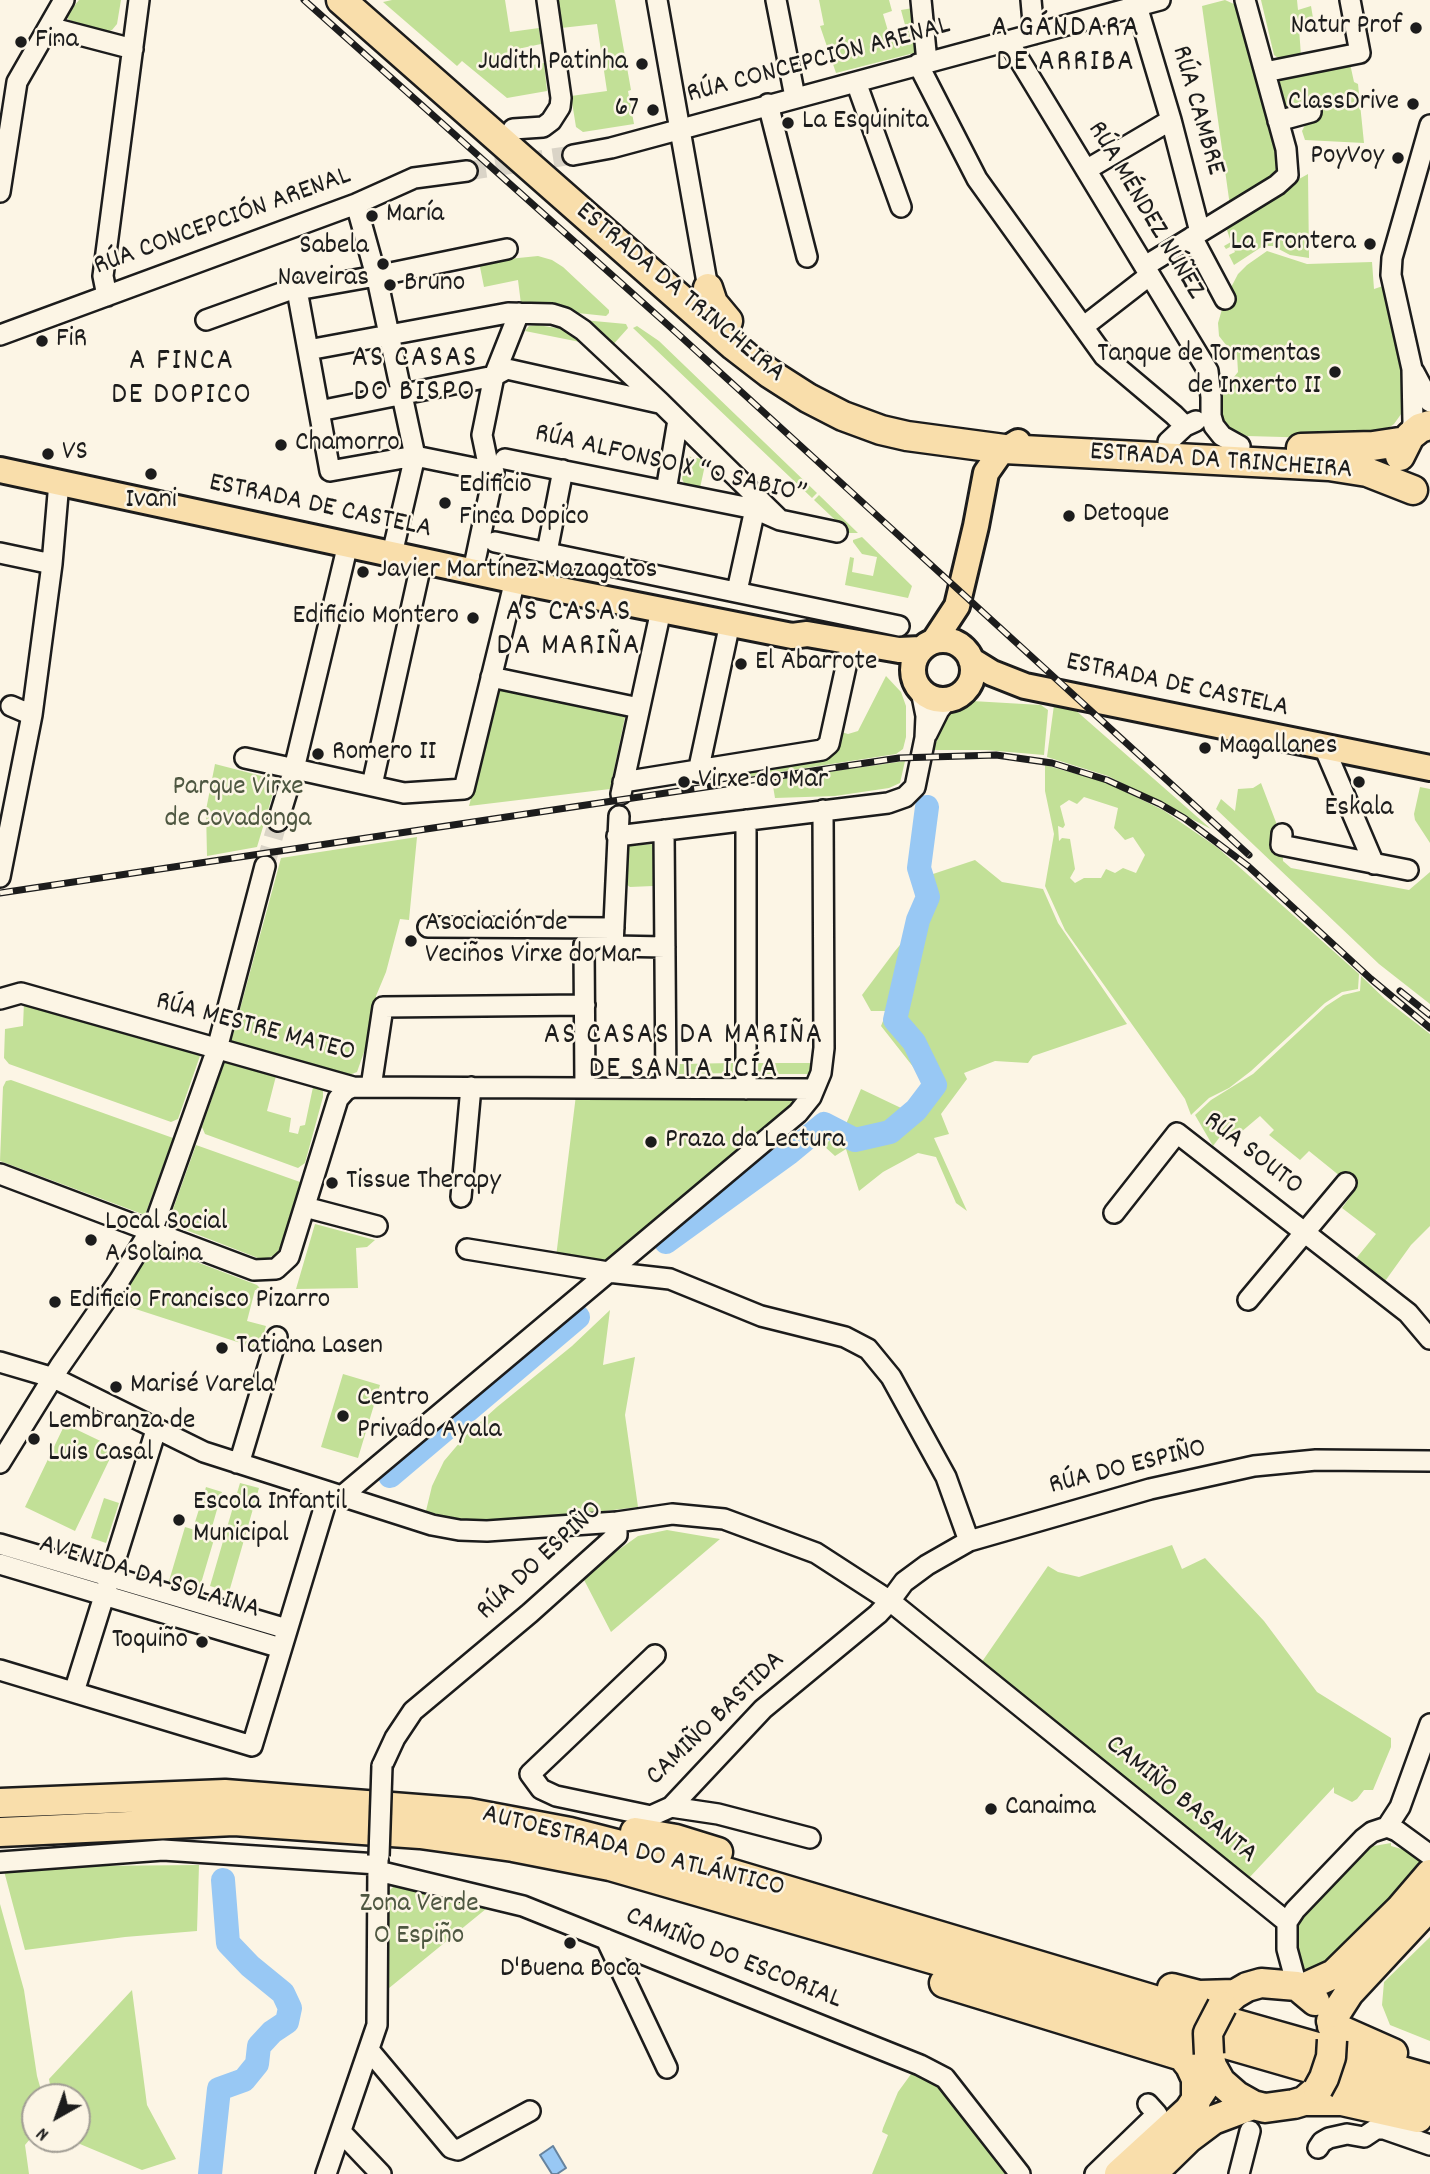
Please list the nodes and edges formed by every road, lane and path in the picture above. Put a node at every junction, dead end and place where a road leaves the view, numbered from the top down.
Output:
1 (64, 0) edge
2 (139, 0) edge
3 (341, 0) edge
4 (368, 0) edge
5 (547, 0) edge
6 (657, 0) edge
7 (776, 0) edge
8 (921, 0) edge
9 (1031, 0) edge
10 (1160, 0) edge
11 (1245, 0) edge
12 (1350, 0) edge
13 (1137, 6) junction
14 (49, 27) junction
15 (1034, 34) junction
16 (1009, 41) junction
17 (132, 50) junction
18 (922, 63) junction
19 (1265, 72) junction
20 (856, 82) junction
21 (795, 97) junction
22 (768, 104) junction
23 (1311, 112) dead end
24 (5, 120) edge
25 (1171, 120) junction
26 (1278, 121) junction
27 (1430, 125) edge
28 (679, 128) junction
29 (513, 129) junction
30 (573, 155) tunnel mouth
31 (467, 170) tunnel mouth
32 (1086, 170) junction
33 (0, 192) edge
34 (356, 204) junction
35 (901, 208) dead end
36 (1196, 234) junction
37 (507, 249) dead end
38 (807, 257) dead end
39 (1147, 271) junction
40 (376, 276) junction
41 (708, 288) joint
42 (297, 290) junction
43 (107, 296) junction
44 (1225, 299) dead end
45 (519, 313) junction
46 (206, 320) dead end
47 (728, 321) junction
48 (1083, 327) junction
49 (389, 334) junction
50 (0, 335) edge
51 (308, 350) junction
52 (1412, 369) junction
53 (494, 376) junction
54 (402, 396) junction
55 (1430, 402) edge
56 (661, 403) junction
57 (319, 411) junction
58 (1211, 416) junction
59 (678, 420) junction
60 (1176, 434) junction
61 (1415, 434) edge
62 (907, 436) junction
63 (1240, 446) junction
64 (1095, 447) junction
65 (1004, 449) junction
66 (415, 456) junction
67 (500, 465) junction
68 (0, 470) edge
69 (563, 470) junction
70 (59, 482) junction
71 (983, 490) junction
72 (666, 491) junction
73 (1422, 494) edge
74 (755, 509) junction
75 (780, 520) junction
76 (837, 532) dead end
77 (495, 542) dead end
78 (348, 544) junction
79 (547, 552) junction
80 (0, 553) edge
81 (391, 554) junction
82 (422, 560) junction
83 (52, 564) junction
84 (473, 571) junction
85 (515, 580) junction
86 (737, 591) junction
87 (957, 606) junction
88 (661, 610) junction
89 (730, 623) junction
90 (899, 626) dead end
91 (792, 636) junction
92 (927, 645) junction
93 (849, 653) junction
94 (967, 654) junction
95 (491, 677) junction
96 (917, 683) junction
97 (1019, 685) junction
98 (957, 694) junction
99 (11, 706) dead end
100 (639, 708) junction
101 (32, 715) junction
102 (925, 738) junction
103 (1324, 747) junction
104 (245, 758) dead end
105 (1430, 768) edge
106 (294, 769) junction
107 (698, 772) junction
108 (372, 785) junction
109 (823, 810) junction
110 (619, 816) dead end
111 (746, 820) junction
112 (278, 821) tunnel mouth
113 (664, 830) junction
114 (1282, 834) dead end
115 (617, 836) junction
116 (1374, 864) junction
117 (265, 866) tunnel mouth
118 (1408, 870) dead end
119 (0, 877) edge
120 (428, 927) dead end
121 (614, 937) junction
122 (665, 947) junction
123 (0, 999) edge
124 (585, 1005) junction
125 (217, 1049) junction
126 (471, 1087) junction
127 (349, 1088) junction
128 (585, 1088) junction
129 (666, 1088) junction
130 (746, 1089) junction
131 (814, 1089) junction
132 (0, 1174) edge
133 (1346, 1183) dead end
134 (461, 1197) dead end
135 (305, 1207) junction
136 (1114, 1213) dead end
137 (377, 1226) dead end
138 (151, 1231) junction
139 (1306, 1233) junction
140 (467, 1249) dead end
141 (608, 1272) junction
142 (1248, 1300) dead end
143 (277, 1337) dead end
144 (1430, 1339) edge
145 (0, 1362) edge
146 (54, 1378) junction
147 (156, 1430) junction
148 (3, 1454) edge
149 (1420, 1461) edge
150 (237, 1463) junction
151 (335, 1494) junction
152 (617, 1522) junction
153 (969, 1541) junction
154 (0, 1544) edge
155 (0, 1564) edge
156 (107, 1586) junction
157 (890, 1601) junction
158 (284, 1639) junction
159 (654, 1656) dead end
160 (0, 1670) edge
161 (74, 1692) junction
162 (1430, 1724) edge
163 (0, 1803) edge
164 (671, 1807) junction
165 (1387, 1827) junction
166 (0, 1832) edge
167 (810, 1839) dead end
168 (1430, 1856) edge
169 (0, 1862) edge
170 (378, 1864) junction
171 (1430, 1874) edge
172 (1430, 1906) edge
173 (1287, 1922) junction
174 (606, 1939) junction
175 (1359, 1982) junction
176 (1290, 1986) junction
177 (1332, 2029) junction
178 (1211, 2038) junction
179 (1372, 2044) junction
180 (369, 2050) junction
181 (1430, 2062) edge
182 (667, 2068) dead end
183 (1430, 2079) edge
184 (1311, 2095) junction
185 (1430, 2103) edge
186 (1148, 2104) dead end
187 (530, 2111) dead end
188 (1251, 2118) junction
189 (1430, 2121) edge
190 (341, 2132) junction
191 (1430, 2145) edge
192 (1318, 2148) dead end
193 (326, 2174) edge
194 (381, 2174) edge
195 (1020, 2174) edge
196 (1101, 2174) edge
197 (1152, 2174) edge
198 (1239, 2174) edge

1 - 14 street
2 - 17 street
3 - 62 highway, ESTRADA DA TRINCHEIRA
4 - 29 highway, ESTRADA DA TRINCHEIRA
5 - 29 street
6 - 28 street
7 - 21 street
8 - 18 street
9 - 15 street
10 - 13 street, RÚA CONCEPCIÓN ARENAL
11 - 19 street
12 - 19 street
13 - 15 street, RÚA CONCEPCIÓN ARENAL
13 - 25 street, RÚA CAMBRE
14 - 17 street
14 - 24 street
15 - 16 street, RÚA CONCEPCIÓN ARENAL
16 - 18 street, RÚA CONCEPCIÓN ARENAL
16 - 32 street, RÚA MÉNDEZ NÚÑEZ
17 - 43 street
18 - 20 street, RÚA CONCEPCIÓN ARENAL
18 - 48 street
19 - 26 street
20 - 21 street, RÚA CONCEPCIÓN ARENAL
20 - 35 street
21 - 22 street, RÚA CONCEPCIÓN ARENAL
22 - 28 street, RÚA CONCEPCIÓN ARENAL
22 - 38 street
23 - 26 street
24 - 33 street
25 - 32 street
25 - 36 street, RÚA CAMBRE
26 - 36 street
27 - 52 street
28 - 30 street, RÚA CONCEPCIÓN ARENAL
28 - 41 street
29 - 47 highway, ESTRADA DA TRINCHEIRA
31 - 34 street, RÚA CONCEPCIÓN ARENAL
32 - 39 street, RÚA MÉNDEZ NÚÑEZ
34 - 40 street
34 - 43 street, RÚA CONCEPCIÓN ARENAL
36 - 39 street
36 - 44 street, RÚA CAMBRE
37 - 40 street
39 - 48 street
39 - 58 street, RÚA MÉNDEZ NÚÑEZ
40 - 42 street
40 - 49 street
41 - 47 highway
42 - 46 street
42 - 51 street
43 - 50 street, RÚA CONCEPCIÓN ARENAL
45 - 49 street
45 - 53 street
45 - 56 street
47 - 64 highway, ESTRADA DA TRINCHEIRA
48 - 60 street
49 - 51 street
49 - 54 street
51 - 57 street
52 - 55 street
52 - 61 street
53 - 54 street
53 - 56 street
53 - 67 street
54 - 57 street
54 - 66 street
56 - 59 street
57 - 66 street, RÚA ALFONSO X “O SABIO”
58 - 60 street
58 - 63 street
59 - 72 street
59 - 75 street
60 - 63 highway, ESTRADA DA TRINCHEIRA
60 - 64 highway, ESTRADA DA TRINCHEIRA
61 - 63 highway, ESTRADA DA TRINCHEIRA
61 - 73 highway
62 - 65 highway, ESTRADA DA TRINCHEIRA
62 - 71 main road
64 - 65 highway, ESTRADA DA TRINCHEIRA
64 - 71 main road
64 - 73 highway, ESTRADA DA TRINCHEIRA
65 - 71 main road
66 - 67 street, RÚA ALFONSO X “O SABIO”
66 - 81 street
67 - 69 street, RÚA ALFONSO X “O SABIO”
67 - 84 street
68 - 70 main road, ESTRADA DE CASTELA
69 - 72 street, RÚA ALFONSO X “O SABIO”
69 - 79 street
70 - 78 main road, ESTRADA DE CASTELA
70 - 83 street
71 - 87 main road
72 - 74 street, RÚA ALFONSO X “O SABIO”
74 - 75 street, RÚA ALFONSO X “O SABIO”
74 - 86 street
75 - 76 street, RÚA ALFONSO X “O SABIO”
77 - 79 street
78 - 81 main road, ESTRADA DE CASTELA
78 - 106 street
79 - 86 street
80 - 83 street
81 - 82 main road, ESTRADA DE CASTELA
82 - 84 main road, ESTRADA DE CASTELA
82 - 108 street
83 - 101 street
84 - 85 main road, ESTRADA DE CASTELA
85 - 88 main road, ESTRADA DE CASTELA
85 - 95 street
86 - 90 street
87 - 92 main road
87 - 94 main road
88 - 89 main road, ESTRADA DE CASTELA
88 - 100 street
89 - 91 main road, ESTRADA DE CASTELA
89 - 107 street
91 - 92 main road
91 - 93 main road
92 - 94 main road
92 - 96 main road
93 - 96 main road
93 - 107 street
94 - 97 main road
94 - 98 main road
95 - 100 street
95 - 108 street
96 - 98 main road
96 - 102 street
97 - 98 main road
97 - 103 main road, ESTRADA DE CASTELA
98 - 102 street
99 - 101 street
100 - 107 street
101 - 119 street
102 - 109 street
103 - 105 main road, ESTRADA DE CASTELA
103 - 116 street
104 - 106 street
106 - 108 street
106 - 112 street
109 - 111 street
109 - 131 street
110 - 115 street
111 - 113 street
111 - 130 street
113 - 115 street
113 - 122 street
114 - 116 street
115 - 121 street
116 - 118 street
117 - 125 street
120 - 121 street
121 - 122 street
121 - 124 street
122 - 129 street
123 - 125 street, RÚA MESTRE MATEO
124 - 127 street
124 - 128 street
125 - 127 street, RÚA MESTRE MATEO
125 - 138 street
126 - 127 street, RÚA MESTRE MATEO
126 - 128 street, RÚA MESTRE MATEO
126 - 134 street
127 - 135 street
128 - 129 street, RÚA MESTRE MATEO
129 - 130 street, RÚA MESTRE MATEO
130 - 131 street, RÚA MESTRE MATEO
131 - 141 street
132 - 138 street
133 - 139 street, RÚA SOUTO
135 - 137 street
135 - 138 street
136 - 139 street, RÚA SOUTO
138 - 146 street
139 - 142 street, RÚA SOUTO
139 - 144 street, RÚA SOUTO
140 - 141 street
141 - 151 street
141 - 153 street
143 - 150 street
145 - 146 street
146 - 147 street
146 - 148 street
147 - 150 street
147 - 156 street
149 - 153 street, RÚA DO ESPIÑO
150 - 151 street
151 - 152 street
151 - 158 street
152 - 157 street, RÚA DO ESPIÑO
152 - 170 street, RÚA DO ESPIÑO, bridge
153 - 157 street, RÚA DO ESPIÑO
154 - 156 street, AVENIDA DA SOLAINA
155 - 156 street, AVENIDA DA SOLAINA
156 - 158 street, AVENIDA DA SOLAINA
156 - 161 street
157 - 164 street, CAMIÑO BASTIDA
157 - 173 street, CAMIÑO BASANTA
158 - 161 street
159 - 164 street, CAMIÑO BASTIDA
160 - 161 street
162 - 165 street
163 - 178 highway, AUTOESTRADA DO ATLÁNTICO
164 - 167 street
165 - 168 street
165 - 173 street
166 - 178 highway, AUTOESTRADA DO ATLÁNTICO
169 - 170 street, CAMIÑO DO ESCORIAL
170 - 174 street, CAMIÑO DO ESCORIAL
170 - 180 street, RÚA DO ESPIÑO
171 - 176 highway
172 - 175 highway
173 - 176 street
174 - 182 street
174 - 195 street, CAMIÑO DO ESCORIAL
175 - 177 highway
175 - 179 highway
176 - 177 highway
176 - 178 highway
177 - 179 highway
177 - 184 highway, bridge
178 - 183 highway
178 - 185 highway
178 - 188 highway
178 - 196 highway
179 - 181 highway
180 - 187 street
180 - 190 street, RÚA DO ESPIÑO
184 - 188 highway
184 - 189 highway
186 - 196 street
188 - 197 highway
188 - 198 street
190 - 193 street, RÚA DO ESPIÑO
190 - 194 street
191 - 192 street

